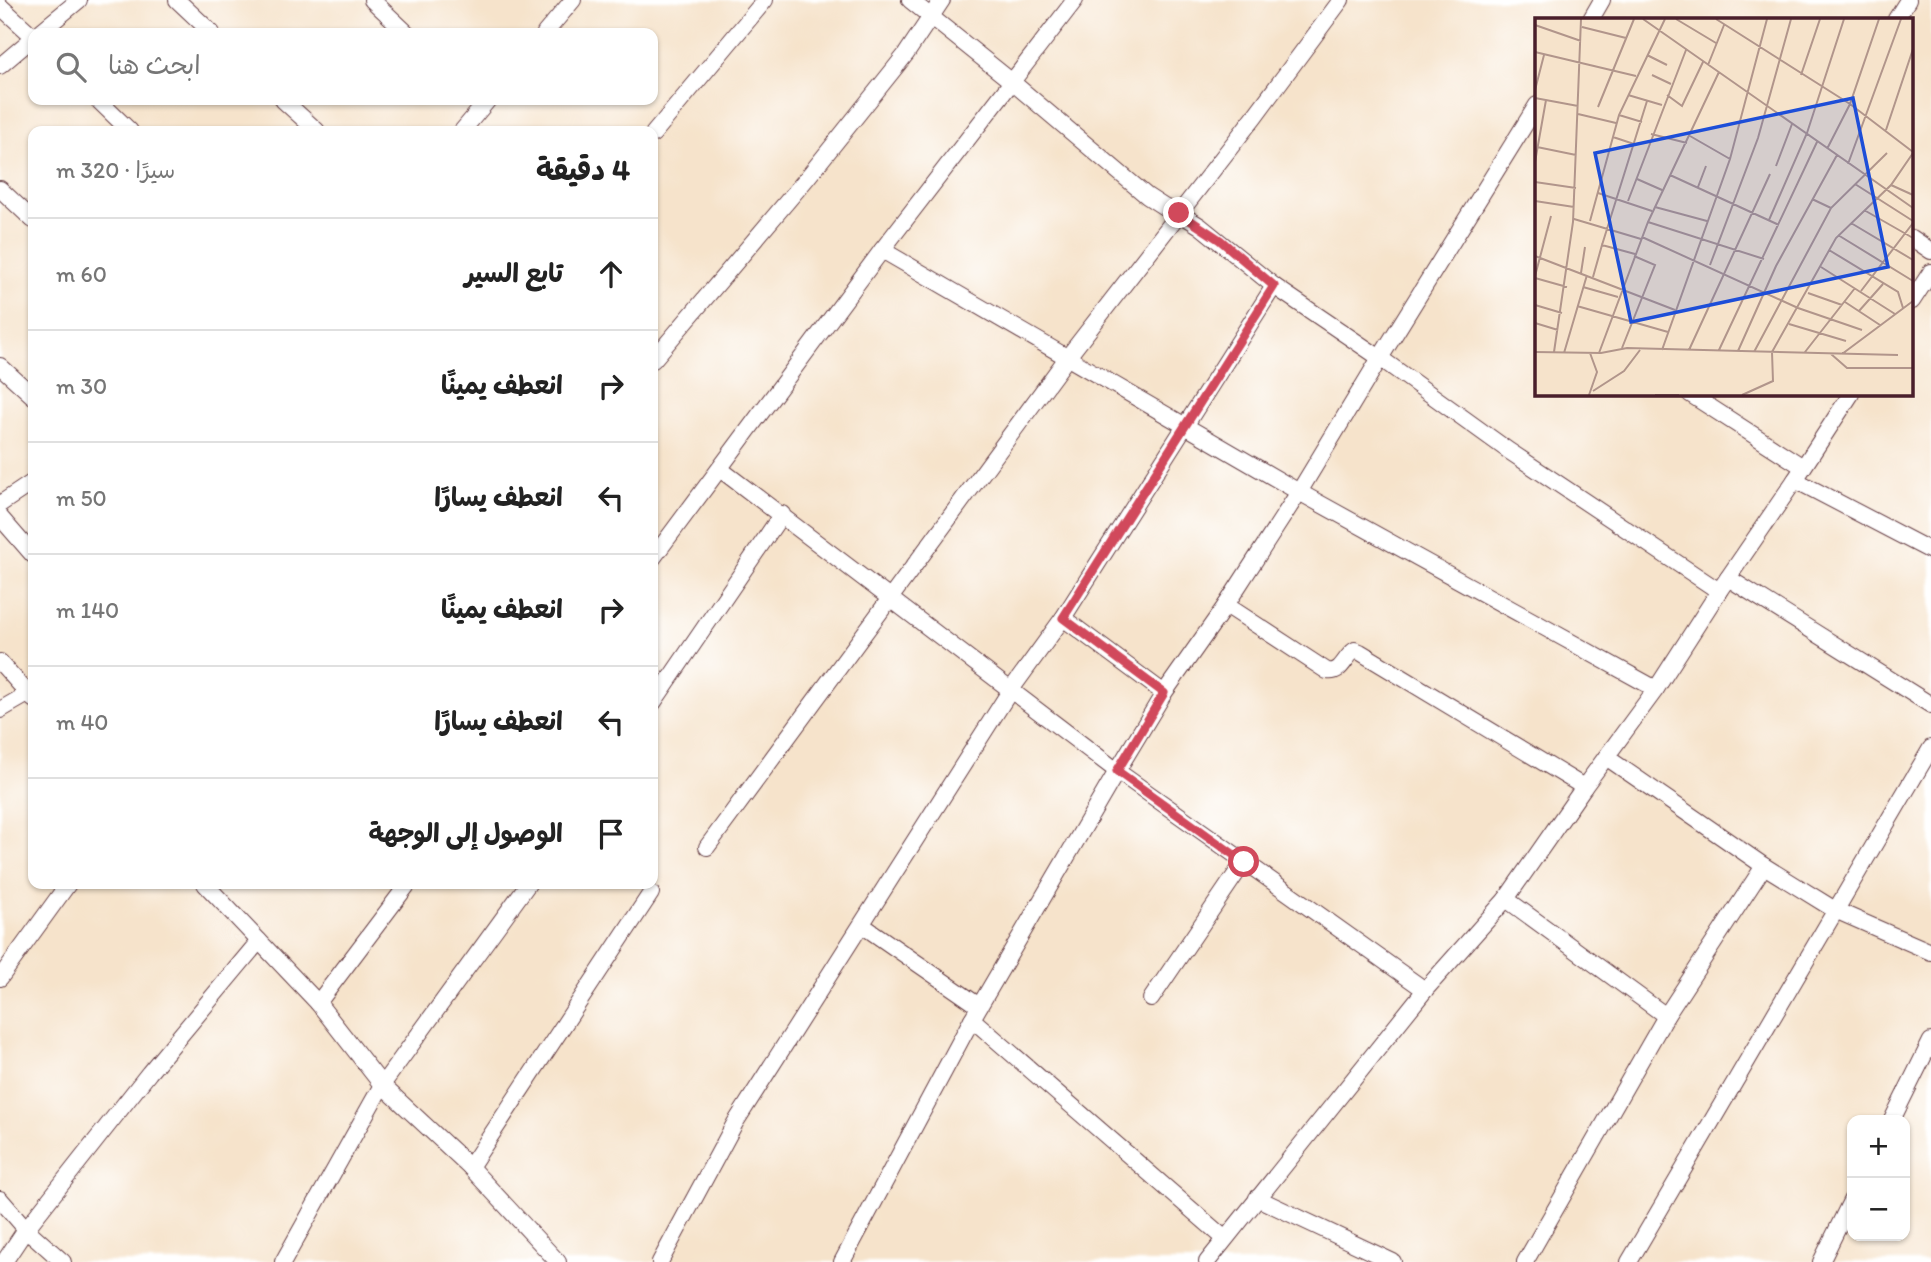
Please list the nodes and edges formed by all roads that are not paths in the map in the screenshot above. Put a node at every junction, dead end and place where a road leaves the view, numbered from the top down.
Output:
1 (79, 0) edge
2 (177, 0) edge
3 (372, 0) edge
4 (573, 0) edge
5 (765, 0) edge
6 (910, 0) edge
7 (942, 0) edge
8 (1075, 0) edge
9 (1340, 0) edge
10 (1602, 0) edge
11 (1909, 0) edge
12 (0, 6) edge
13 (932, 17) junction
14 (1593, 18) edge
15 (1897, 18) edge
16 (45, 28) edge
17 (207, 28) edge
18 (402, 28) edge
19 (549, 28) edge
20 (28, 32) edge
21 (28, 41) edge
22 (0, 66) edge
23 (1011, 80) junction
24 (103, 105) edge
25 (288, 105) edge
26 (481, 105) edge
27 (1535, 108) edge
28 (125, 126) edge
29 (312, 126) edge
30 (466, 126) edge
31 (658, 128) edge
32 (0, 190) edge
33 (1179, 213) junction
34 (28, 215) edge
35 (1913, 238) edge
36 (882, 250) junction
37 (1931, 251) edge
38 (1931, 272) edge
39 (1274, 286) junction
40 (1913, 299) edge
41 (658, 354) edge
42 (1067, 358) junction
43 (1380, 358) junction
44 (0, 366) edge
45 (28, 391) edge
46 (1693, 396) edge
47 (1850, 396) edge
48 (1186, 426) junction
49 (720, 468) junction
50 (1799, 473) junction
51 (28, 485) edge
52 (1299, 492) junction
53 (0, 504) edge
54 (782, 514) junction
55 (0, 517) edge
56 (28, 549) edge
57 (658, 551) edge
58 (1931, 551) edge
59 (1723, 584) junction
60 (890, 597) junction
61 (1226, 605) junction
62 (1063, 618) junction
63 (0, 662) edge
64 (1656, 689) junction
65 (28, 691) edge
66 (1010, 691) junction
67 (1164, 693) junction
68 (658, 696) edge
69 (28, 697) edge
70 (1931, 705) edge
71 (0, 710) edge
72 (1931, 748) edge
73 (1606, 757) junction
74 (1117, 771) junction
75 (1584, 787) junction
76 (707, 847) dead end
77 (1244, 862) junction
78 (1764, 866) junction
79 (64, 889) edge
80 (210, 889) edge
81 (404, 889) edge
82 (524, 889) edge
83 (651, 892) dead end
84 (1506, 899) junction
85 (1835, 910) junction
86 (862, 925) junction
87 (259, 941) junction
88 (1931, 952) edge
89 (0, 978) edge
90 (1425, 990) junction
91 (1151, 999) dead end
92 (318, 1003) junction
93 (976, 1012) junction
94 (1666, 1016) junction
95 (1931, 1041) edge
96 (382, 1085) junction
97 (1894, 1115) edge
98 (470, 1167) junction
99 (1257, 1198) junction
100 (0, 1199) edge
101 (1847, 1209) edge
102 (26, 1229) junction
103 (1224, 1238) junction
104 (5, 1262) edge
105 (63, 1262) edge
106 (283, 1262) edge
107 (558, 1262) edge
108 (660, 1262) edge
109 (842, 1262) edge
110 (1207, 1262) edge
111 (1393, 1262) edge
112 (1525, 1262) edge
113 (1629, 1262) edge
114 (1821, 1262) edge

1 - 16 street
2 - 17 street
3 - 18 street
4 - 19 street
5 - 31 street
6 - 13 street
7 - 13 street
8 - 23 street
9 - 33 street
10 - 14 street
11 - 15 street
12 - 20 street
13 - 23 street
13 - 41 street
21 - 22 street
23 - 33 street
23 - 36 street
24 - 28 street
25 - 29 street
26 - 30 street
27 - 43 street
32 - 34 street
33 - 39 street
33 - 42 street
35 - 37 street
36 - 42 street
36 - 49 street
38 - 40 street
39 - 43 street
39 - 48 street
42 - 48 street
42 - 60 street
43 - 52 street
43 - 59 street
44 - 45 street
46 - 50 street
47 - 50 street
48 - 52 street
48 - 62 street
49 - 54 street
49 - 57 street
50 - 58 street
50 - 59 street
51 - 53 street
52 - 61 street
52 - 64 street
54 - 60 street
54 - 68 street
55 - 56 street
59 - 64 street
59 - 70 street
60 - 66 street
60 - 76 street
61 - 67 street
61 - 75 street
62 - 66 street
62 - 67 street
63 - 65 street
64 - 73 street
66 - 74 street
66 - 86 street
67 - 74 street
69 - 71 street
72 - 85 street
73 - 75 street
73 - 78 street
74 - 77 street
74 - 93 street
75 - 84 street
77 - 90 street
77 - 91 street
78 - 85 street
78 - 94 street
79 - 89 street
80 - 87 street
81 - 92 street
82 - 96 street
83 - 98 street
84 - 90 street
84 - 94 street
85 - 88 street
85 - 113 street
86 - 93 street
86 - 108 street
87 - 92 street
87 - 102 street
90 - 99 street
92 - 96 street
93 - 103 street
93 - 109 street
94 - 112 street
95 - 97 street
96 - 98 street
96 - 106 street
98 - 107 street
99 - 103 street
99 - 111 street
100 - 102 street
101 - 114 street
102 - 104 street
102 - 105 street
103 - 110 street

